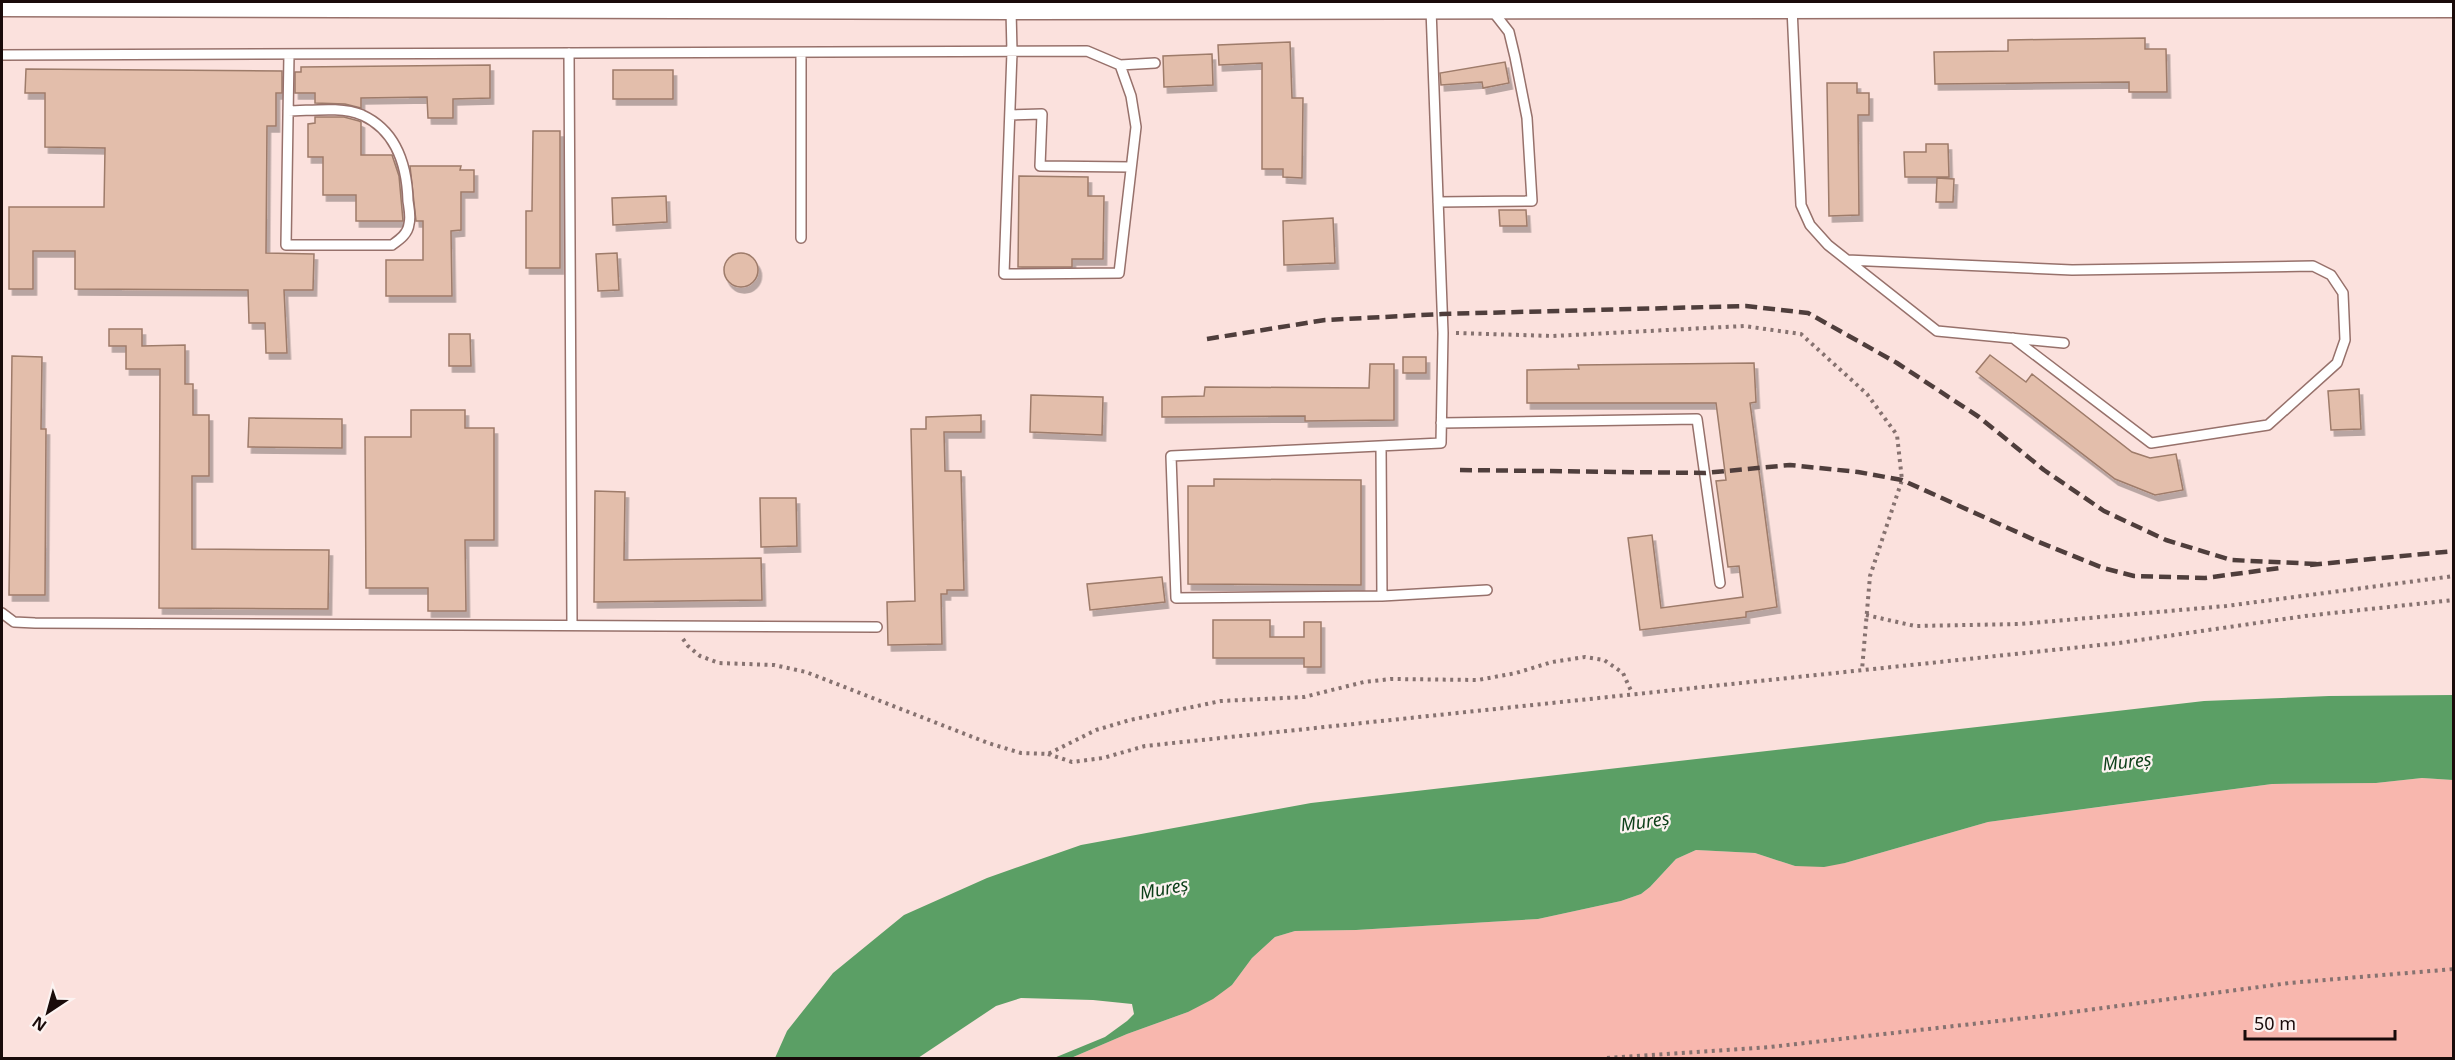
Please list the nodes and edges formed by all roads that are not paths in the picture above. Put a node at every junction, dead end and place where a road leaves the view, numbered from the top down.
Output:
1 (938, 6) edge
2 (1239, 6) edge
3 (2, 7) edge
4 (1792, 8) junction
5 (2454, 8) edge
6 (1431, 9) junction
7 (1491, 9) junction
8 (1011, 10) junction
9 (1012, 52) junction
10 (569, 53) junction
11 (801, 53) junction
12 (289, 54) junction
13 (2, 55) edge
14 (1155, 63) dead end
15 (1120, 65) junction
16 (288, 111) junction
17 (1010, 115) junction
18 (1131, 167) junction
19 (1438, 202) junction
20 (801, 238) dead end
21 (1847, 260) junction
22 (2013, 338) junction
23 (2064, 343) dead end
24 (1441, 423) junction
25 (1381, 446) junction
26 (1720, 584) dead end
27 (1487, 590) dead end
28 (1382, 597) junction
29 (2, 613) edge
30 (572, 625) junction
31 (877, 627) dead end

1 - 3 street
1 - 8 street
2 - 6 street
2 - 8 street
4 - 5 street
4 - 7 street
4 - 21 lane
6 - 7 street
6 - 19 lane
7 - 19 lane
8 - 9 lane
9 - 11 lane
9 - 15 lane
9 - 17 lane
10 - 11 lane
10 - 12 lane
10 - 30 lane
11 - 20 lane
12 - 13 lane
12 - 16 lane
14 - 15 lane
15 - 18 lane
16 - 16 lane
17 - 18 lane
17 - 18 lane
19 - 24 lane
21 - 22 lane
21 - 22 lane
22 - 23 lane
24 - 25 lane
24 - 26 lane
25 - 28 lane
25 - 28 lane
27 - 28 lane
29 - 30 lane
30 - 31 lane

